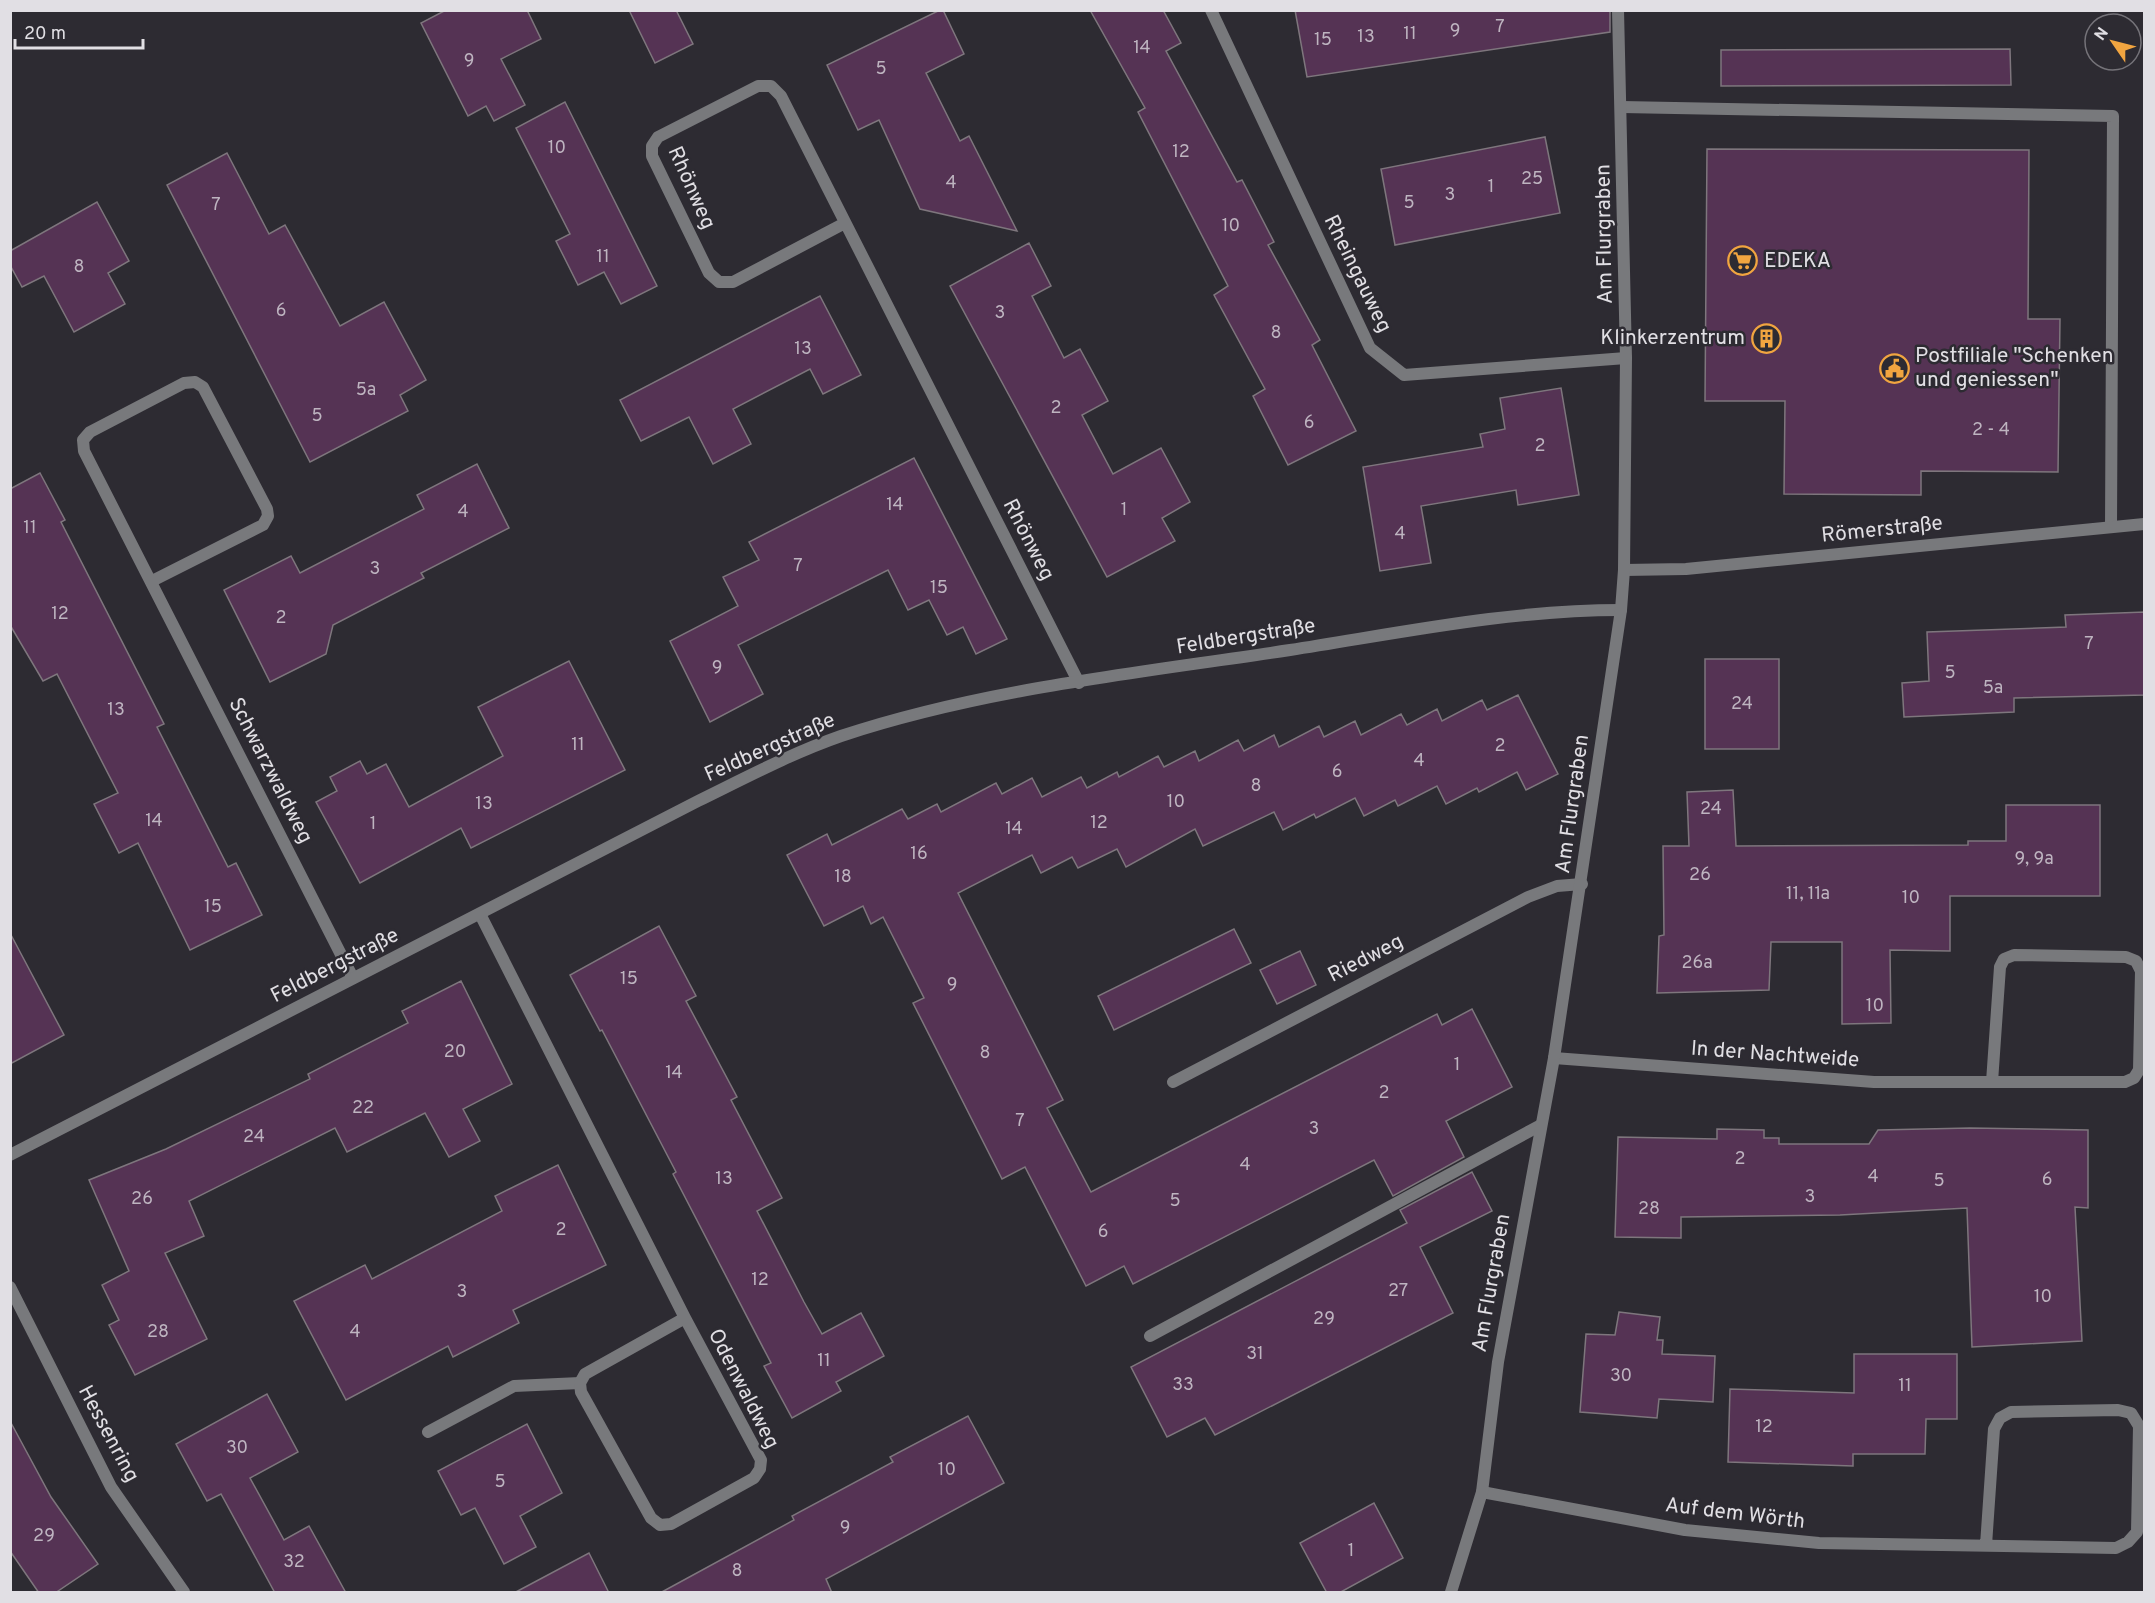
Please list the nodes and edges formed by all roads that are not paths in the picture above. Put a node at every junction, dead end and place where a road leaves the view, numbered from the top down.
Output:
1 (1210, 10) edge
2 (1618, 10) edge
3 (1622, 107) junction
4 (845, 223) junction
5 (1626, 358) junction
6 (2145, 524) edge
7 (2111, 527) junction
8 (1624, 570) junction
9 (152, 581) junction
10 (1621, 610) junction
11 (1079, 683) junction
12 (1582, 884) junction
13 (480, 914) junction
14 (353, 978) junction
15 (1554, 1058) junction
16 (1173, 1082) dead end
17 (1992, 1082) junction
18 (1541, 1125) junction
19 (10, 1155) edge
20 (10, 1287) edge
21 (685, 1318) junction
22 (1150, 1336) dead end
23 (580, 1383) junction
24 (428, 1432) dead end
25 (1482, 1492) junction
26 (1986, 1545) junction
27 (184, 1593) edge
28 (1451, 1593) edge

1 - 5 street, Rheingauweg
2 - 3 street, Am Flurgraben
3 - 5 street, Am Flurgraben
3 - 7 street
4 - 4 street, Rhönweg
4 - 11 street, Rhönweg
5 - 8 street, Am Flurgraben
6 - 7 street, Römerstraße
7 - 8 street, Römerstraße
8 - 10 street, Am Flurgraben
9 - 9 street, Schwarzwaldweg
9 - 14 street, Schwarzwaldweg
10 - 11 street, Feldbergstraße
10 - 12 street, Am Flurgraben
11 - 13 street, Feldbergstraße
12 - 15 street, Am Flurgraben
12 - 16 street, Riedweg
13 - 14 street, Feldbergstraße
13 - 21 street, Odenwaldweg
14 - 19 street, Feldbergstraße
15 - 17 street, In der Nachtweide
15 - 18 street, Am Flurgraben
17 - 17 street, In der Nachtweide
18 - 22 street
18 - 25 street, Am Flurgraben
20 - 27 street, Hessenring
21 - 23 street, Odenwaldweg
21 - 23 street, Odenwaldweg
23 - 24 street
25 - 26 street, Auf dem Wörth
25 - 28 street, Am Flurgraben
26 - 26 street, Auf dem Wörth

